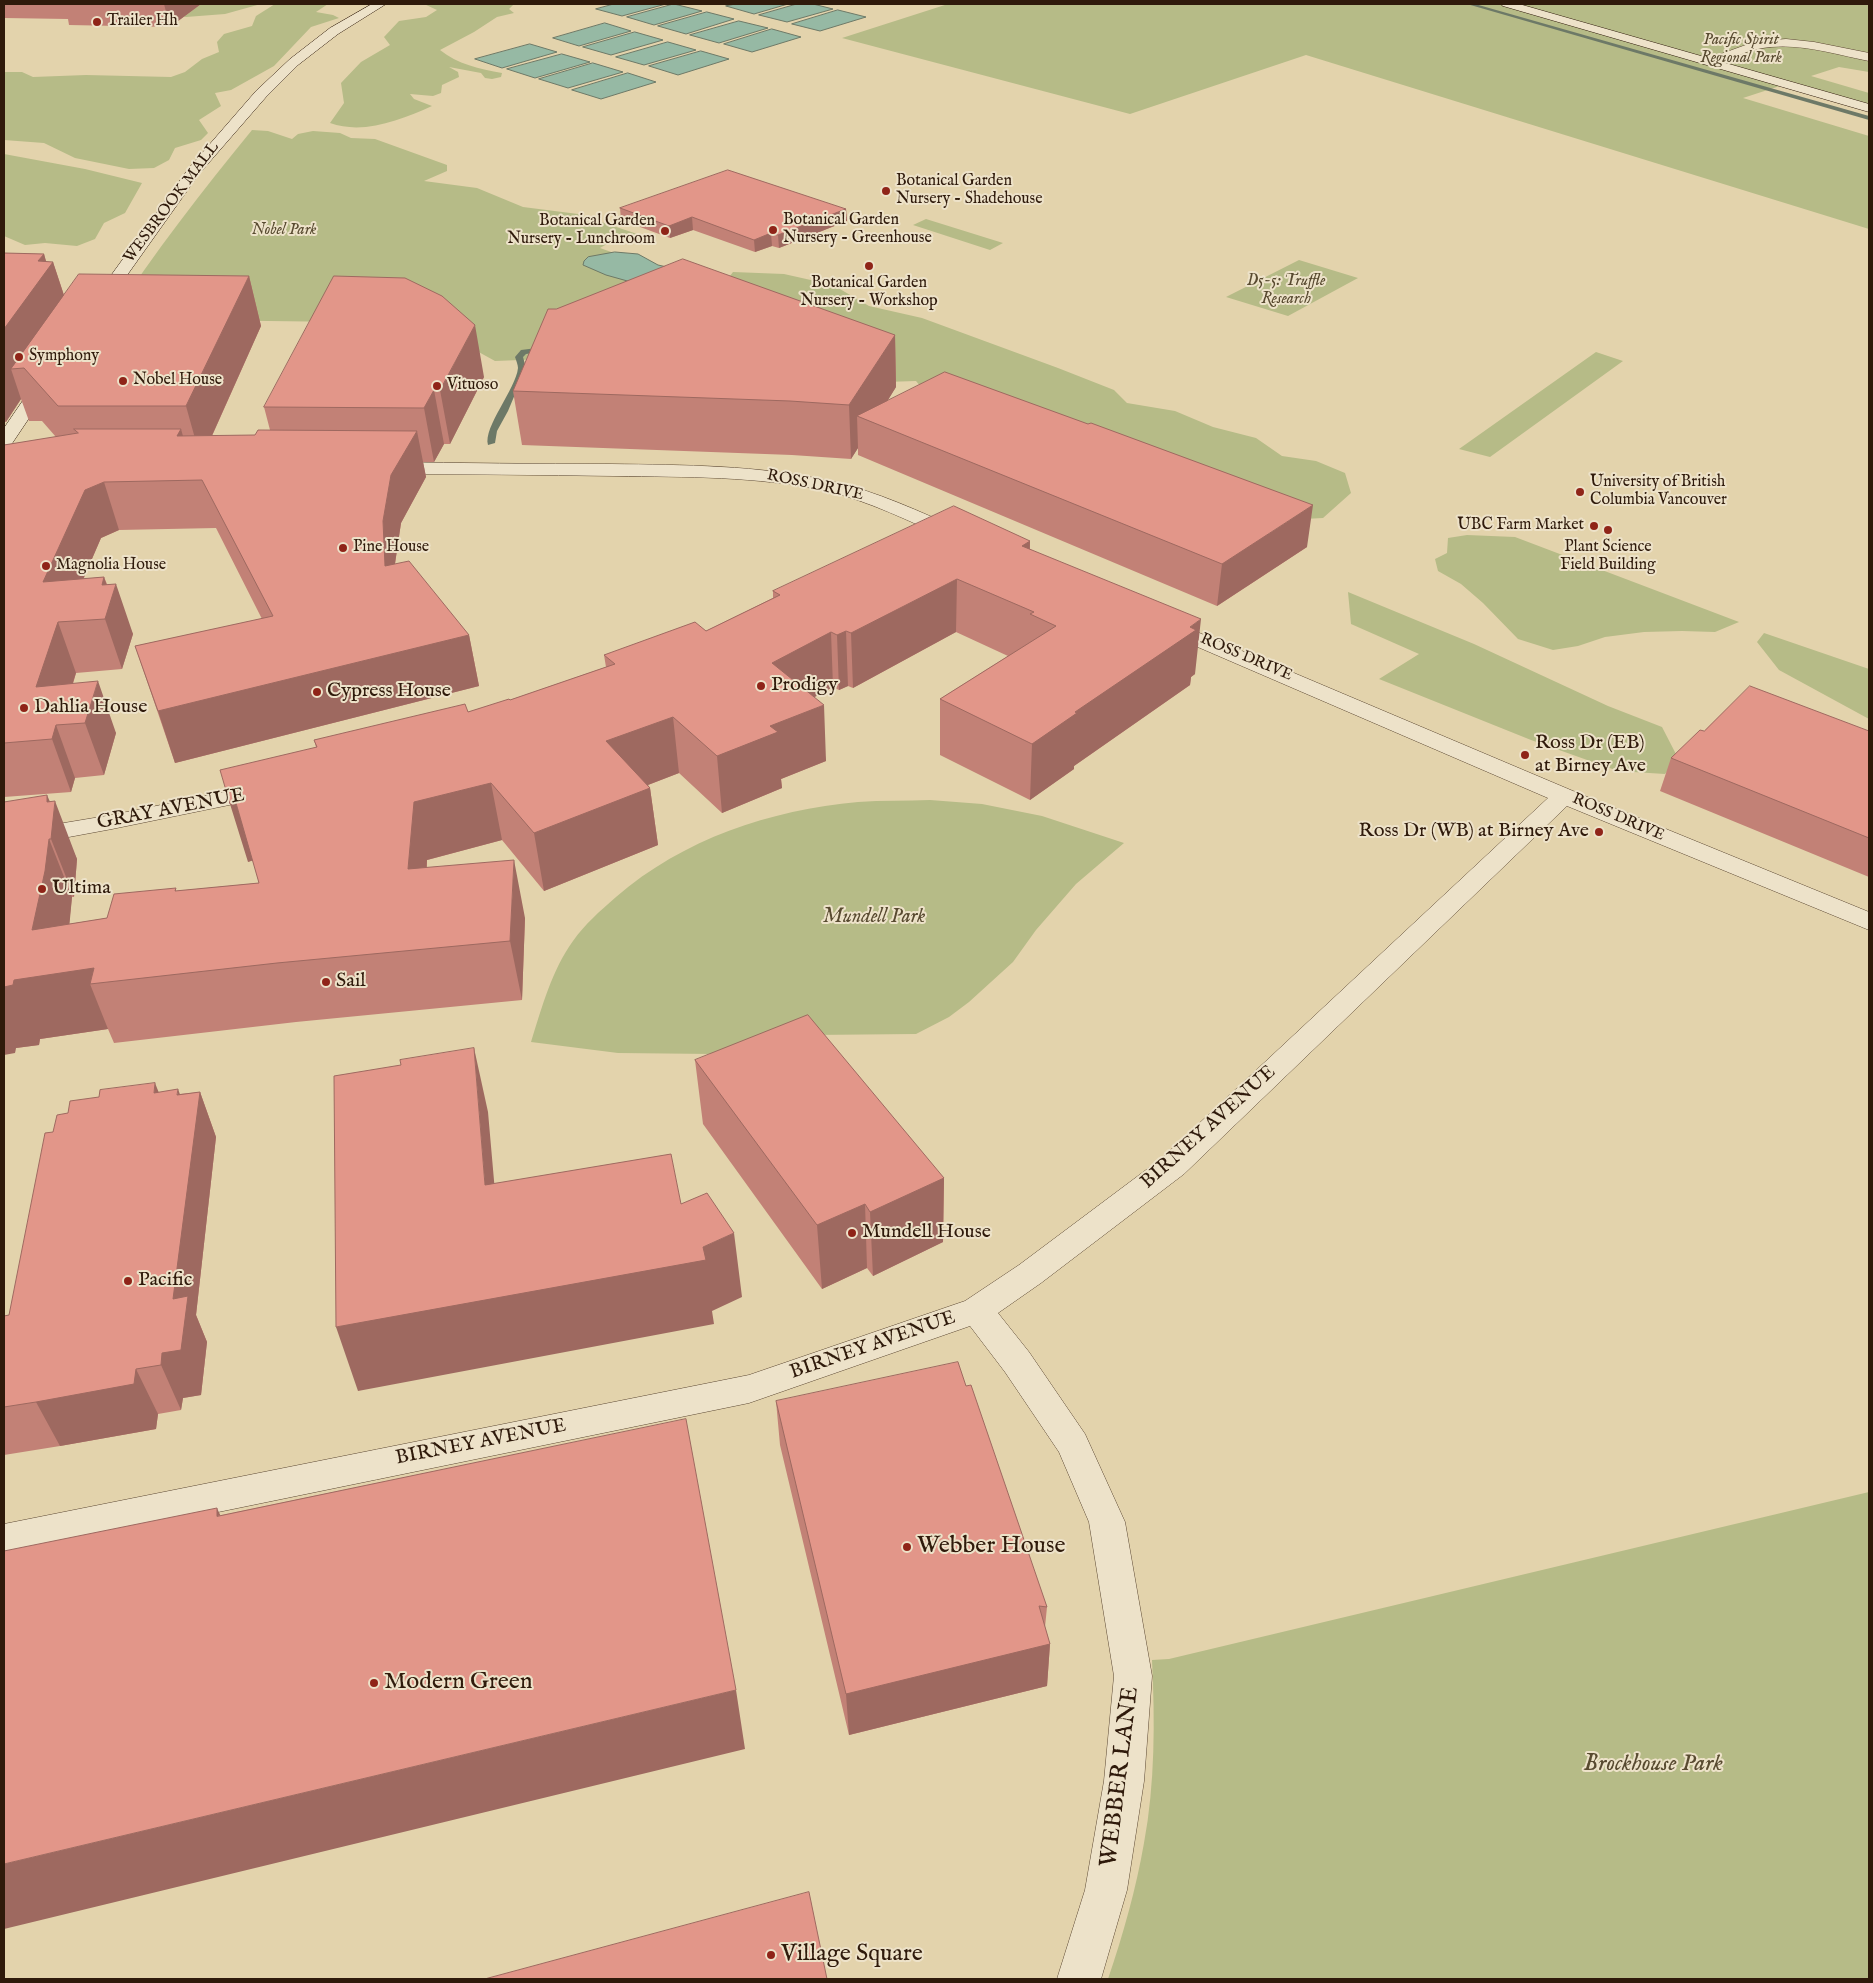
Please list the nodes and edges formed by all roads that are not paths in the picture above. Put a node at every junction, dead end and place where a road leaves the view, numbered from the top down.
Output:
1 (380, 4) edge
2 (1507, 4) edge
3 (1722, 47) dead end
4 (1740, 52) junction
5 (1758, 57) dead end
6 (1869, 57) edge
7 (1711, 62) junction
8 (1869, 108) edge
9 (89, 311) edge
10 (55, 366) edge
11 (4, 441) edge
12 (373, 468) edge
13 (951, 533) junction
14 (978, 544) edge
15 (926, 546) edge
16 (1150, 618) edge
17 (286, 785) edge
18 (1564, 796) junction
19 (4, 841) edge
20 (1869, 922) edge
21 (977, 1310) junction
22 (4, 1540) edge
23 (1079, 1979) edge

1 - 9 street, WESBROOK MALL
2 - 7 street
3 - 4 street
4 - 5 street
4 - 6 street
4 - 7 street
7 - 8 street
10 - 11 street
12 - 13 street, ROSS DRIVE
13 - 14 street, ROSS DRIVE
13 - 15 street
16 - 18 street, ROSS DRIVE
17 - 19 street, GRAY AVENUE
18 - 20 street, ROSS DRIVE
18 - 21 street, BIRNEY AVENUE
21 - 22 street, BIRNEY AVENUE
21 - 23 street, WEBBER LANE

